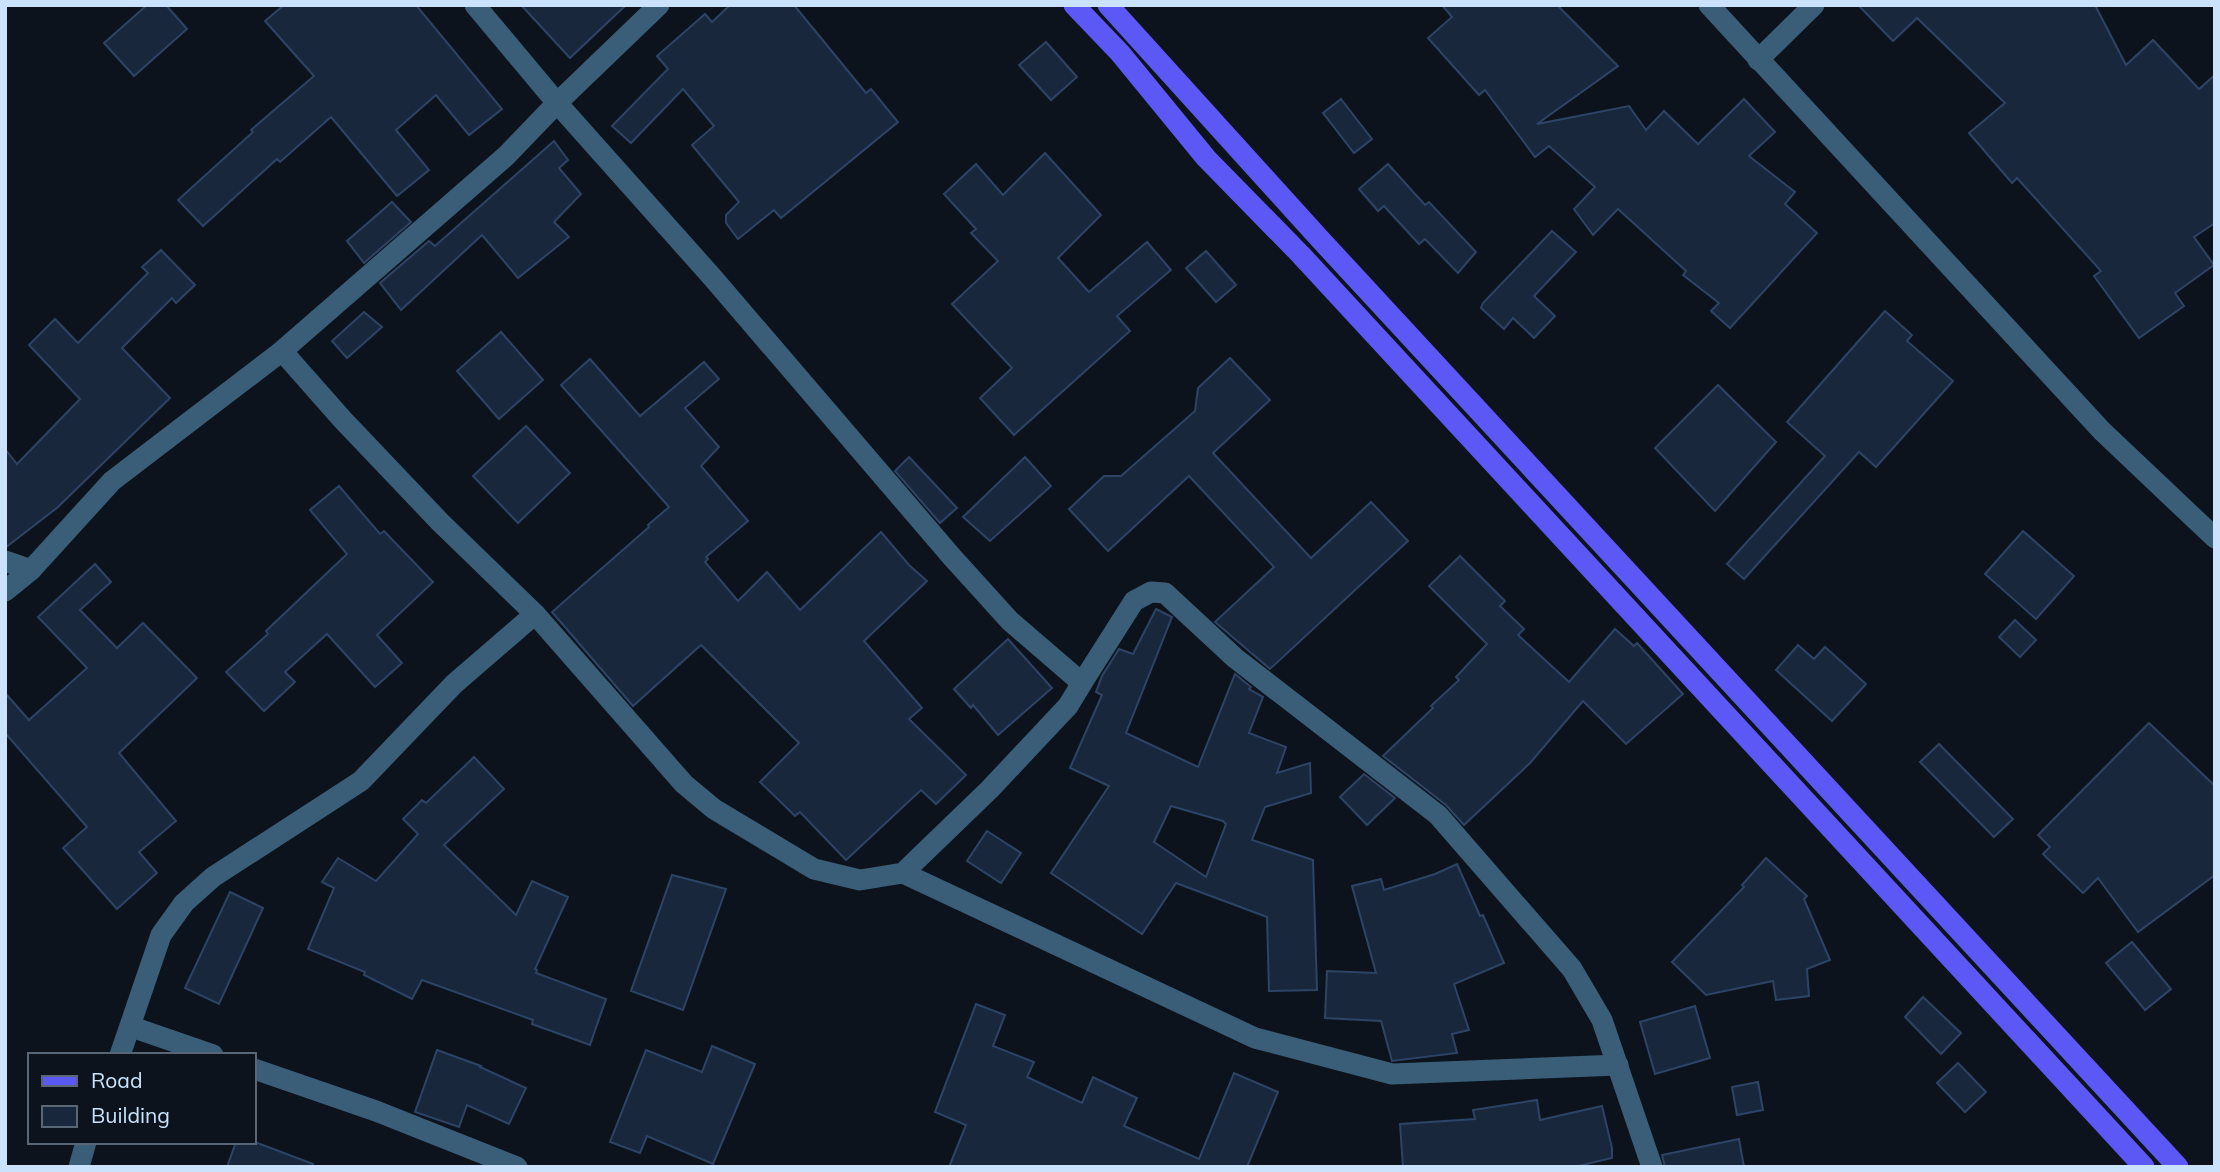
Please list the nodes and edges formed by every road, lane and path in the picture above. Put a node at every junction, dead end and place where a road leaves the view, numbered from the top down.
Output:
1 (475, 5) edge
2 (659, 5) edge
3 (1074, 5) edge
4 (1108, 5) edge
5 (1709, 5) edge
6 (1814, 5) edge
7 (1758, 60) junction
8 (557, 103) junction
9 (282, 351) junction
10 (2215, 538) edge
11 (5, 561) edge
12 (31, 570) junction
13 (5, 591) edge
14 (535, 614) junction
15 (1082, 683) junction
16 (1792, 749) junction
17 (1773, 765) junction
18 (903, 873) junction
19 (132, 1027) junction
20 (122, 1053) edge
21 (207, 1053) edge
22 (1618, 1065) junction
23 (256, 1070) edge
24 (85, 1144) edge
25 (79, 1167) edge
26 (517, 1167) edge
27 (1652, 1167) edge
28 (2144, 1167) edge
29 (2178, 1167) edge

1 - 8 street
2 - 8 street
3 - 17 main road
4 - 16 main road
5 - 7 street
6 - 7 street
7 - 10 street
8 - 9 street
8 - 15 street
9 - 12 street
9 - 14 street
11 - 12 street
12 - 13 street
14 - 18 street
14 - 19 street
15 - 18 street
15 - 22 street
16 - 17 main road
16 - 29 main road
17 - 28 main road
18 - 22 street
19 - 20 street
19 - 21 street
22 - 27 street
23 - 26 street
24 - 25 street

